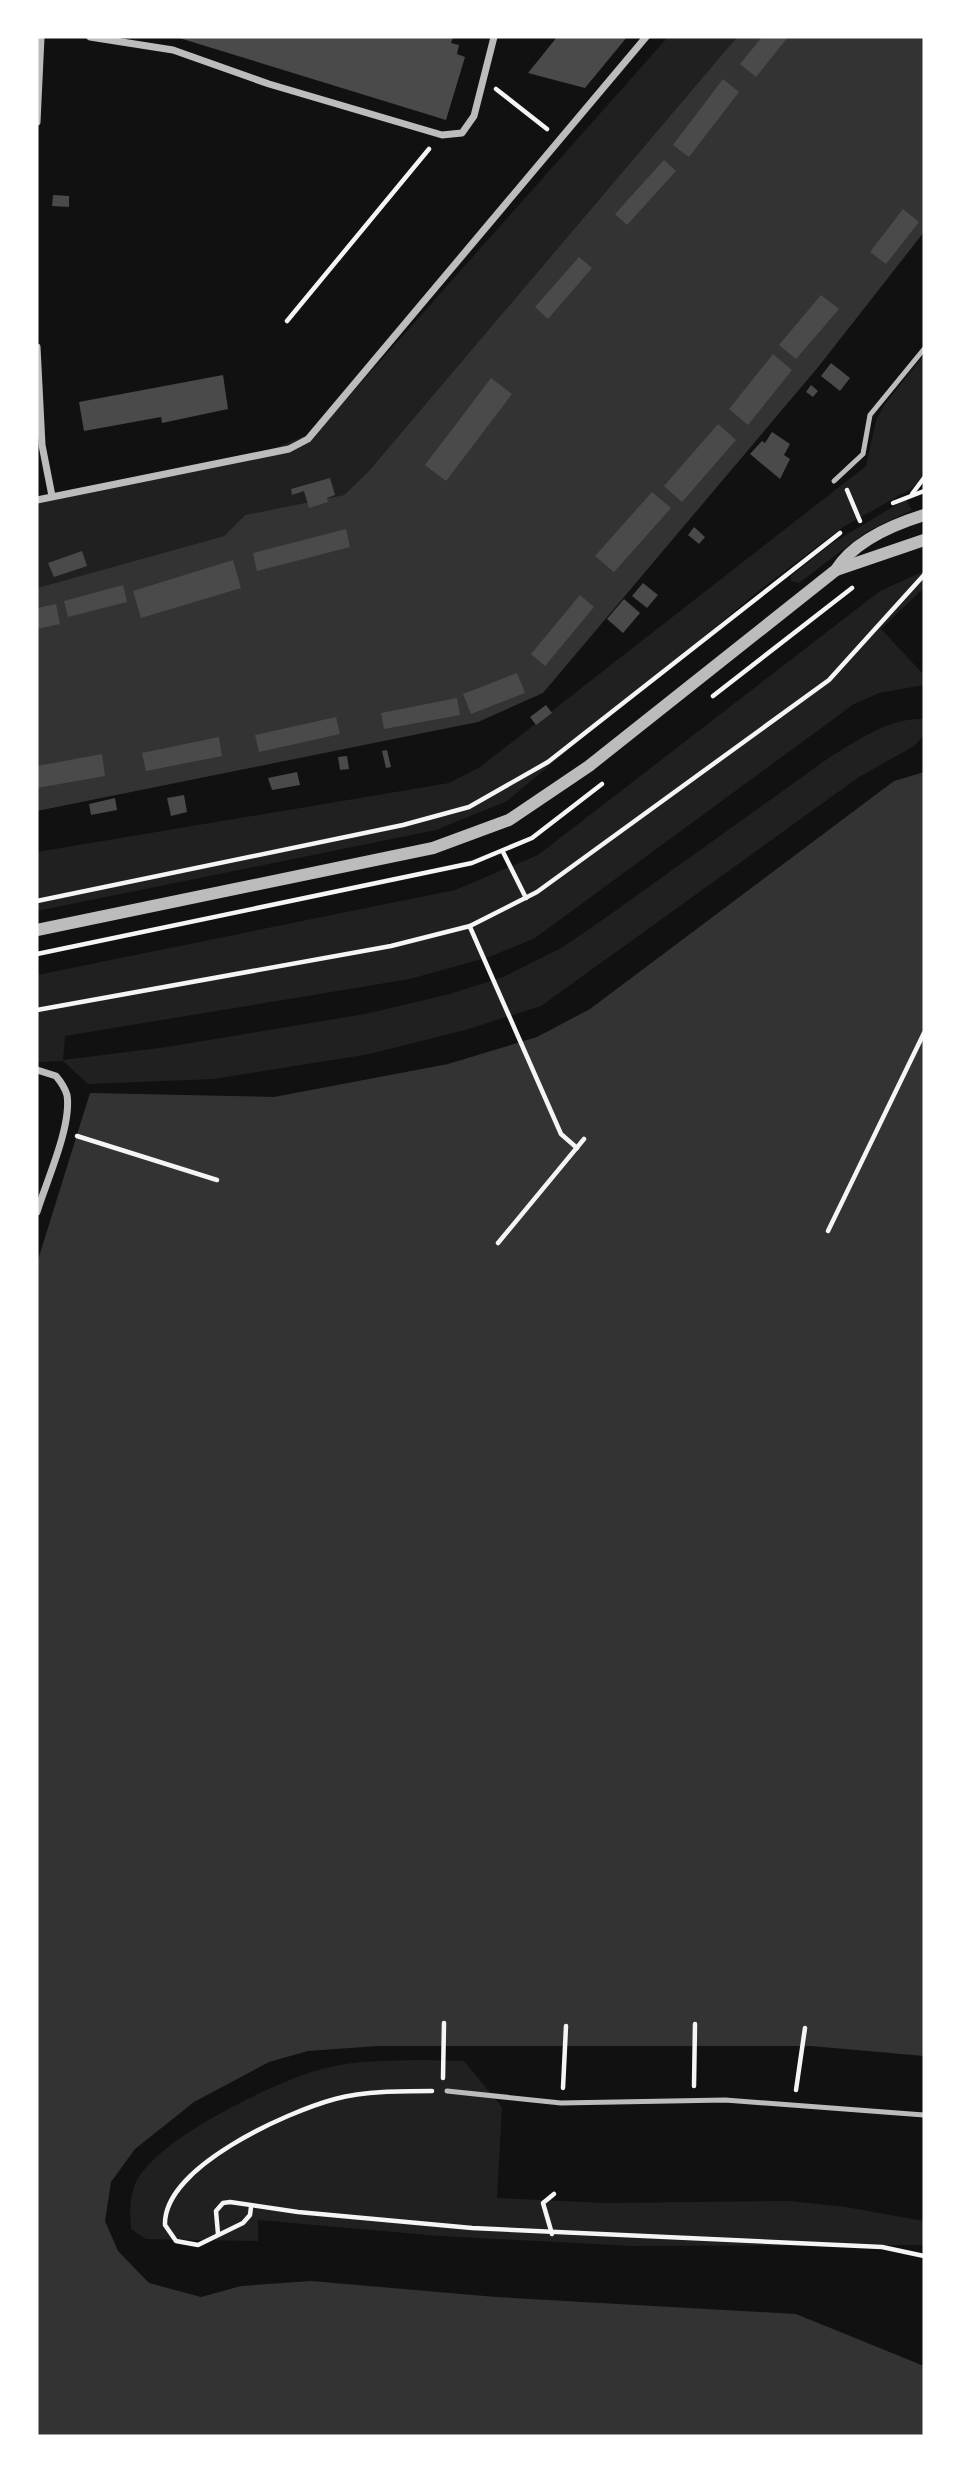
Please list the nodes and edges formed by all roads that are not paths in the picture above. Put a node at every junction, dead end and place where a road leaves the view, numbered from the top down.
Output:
1 (41, 37) edge
2 (90, 37) edge
3 (494, 37) edge
4 (646, 37) edge
5 (37, 122) edge
6 (37, 347) edge
7 (924, 349) edge
8 (834, 481) dead end
9 (52, 496) junction
10 (37, 500) edge
11 (924, 515) edge
12 (924, 540) edge
13 (836, 570) junction
14 (37, 930) edge
15 (37, 1070) edge
16 (37, 1212) edge
17 (447, 2091) road end
18 (924, 2115) edge

1 - 5 street
2 - 3 street
4 - 9 street
6 - 9 street
7 - 8 lane
9 - 10 street
11 - 13 street
12 - 13 street
13 - 14 street
15 - 16 street
17 - 18 lane

